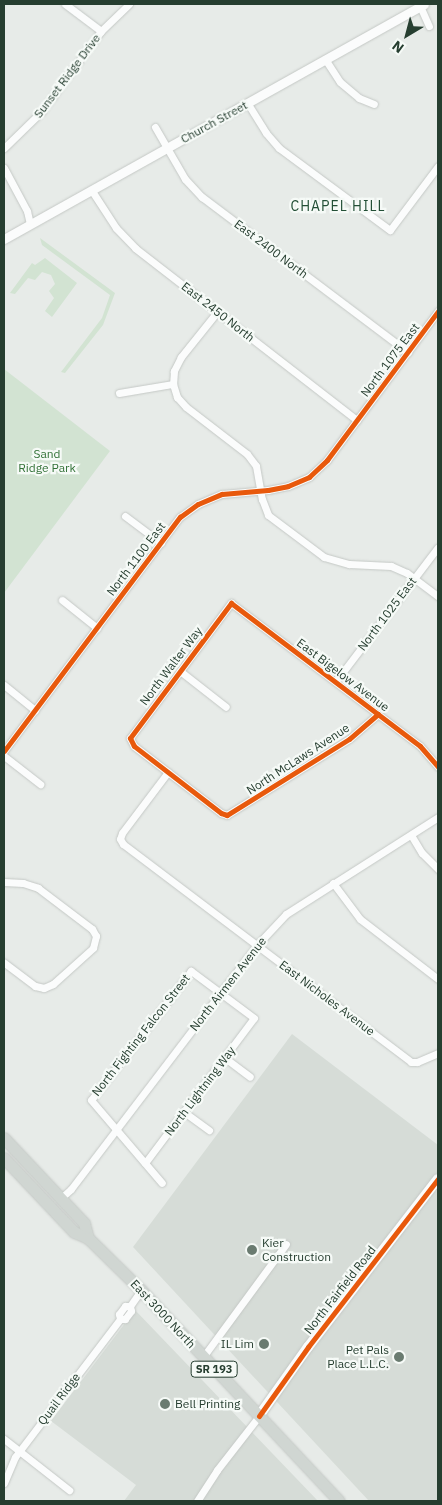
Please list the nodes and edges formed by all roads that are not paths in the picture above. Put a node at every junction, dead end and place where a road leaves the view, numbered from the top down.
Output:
1 (65, 4) edge
2 (129, 4) edge
3 (422, 5) edge
4 (429, 26) dead end
5 (101, 31) junction
6 (325, 59) junction
7 (248, 104) junction
8 (374, 104) dead end
9 (155, 126) dead end
10 (4, 148) edge
11 (166, 149) junction
12 (438, 166) edge
13 (4, 168) edge
14 (92, 191) junction
15 (30, 224) junction
16 (4, 239) edge
17 (217, 312) junction
18 (438, 312) edge
19 (408, 352) junction
20 (173, 384) junction
21 (119, 393) dead end
22 (357, 420) junction
23 (260, 491) junction
24 (124, 516) dead end
25 (161, 543) junction
26 (438, 547) edge
27 (414, 578) junction
28 (438, 596) edge
29 (62, 600) dead end
30 (231, 603) joint
31 (97, 628) junction
32 (180, 671) junction
33 (336, 681) junction
34 (4, 685) edge
35 (226, 707) dead end
36 (35, 710) junction
37 (378, 714) junction
38 (4, 751) edge
39 (4, 756) edge
40 (438, 767) edge
41 (168, 772) junction
42 (40, 784) dead end
43 (438, 817) edge
44 (411, 835) junction
45 (438, 869) edge
46 (4, 882) edge
47 (333, 883) junction
48 (257, 945) junction
49 (4, 963) edge
50 (438, 979) edge
51 (219, 993) junction
52 (438, 1053) edge
53 (225, 1058) junction
54 (250, 1077) dead end
55 (184, 1112) junction
56 (117, 1129) junction
57 (209, 1130) dead end
58 (5, 1140) edge
59 (4, 1158) edge
60 (145, 1163) junction
61 (438, 1179) edge
62 (162, 1183) dead end
63 (61, 1198) junction
64 (88, 1238) junction
65 (286, 1244) dead end
66 (141, 1290) junction
67 (203, 1357) junction
68 (259, 1416) junction
69 (4, 1440) edge
70 (19, 1451) junction
71 (4, 1483) edge
72 (69, 1490) dead end
73 (197, 1501) edge
74 (339, 1501) edge

1 - 5 street
2 - 5 street, Sunset Ridge Drive
3 - 4 street
3 - 6 street, Church Street
5 - 10 street, Sunset Ridge Drive
6 - 7 street, Church Street
6 - 8 street
7 - 11 street, Church Street
7 - 12 street
9 - 11 street, East 2400 North
11 - 14 street, Church Street
11 - 19 street, East 2400 North
13 - 15 street
14 - 15 street, Church Street
14 - 17 street, East 2450 North
15 - 16 street, Church Street
17 - 20 street
17 - 22 street, East 2450 North
18 - 19 street, North 1075 East
19 - 22 street, North 1075 East
20 - 21 street
20 - 23 street
22 - 23 street, North 1100 East
23 - 25 street, North 1100 East
23 - 27 street
24 - 25 street
25 - 31 street, North 1100 East
26 - 27 street, North 1025 East
27 - 28 street
27 - 33 street, North 1025 East
29 - 31 street
30 - 32 street, North Walter Way
30 - 33 street, East Bigelow Avenue
31 - 36 street, North 1100 East
32 - 35 street
32 - 41 street, North Walter Way
33 - 37 street, East Bigelow Avenue
34 - 36 street
36 - 38 street, North 1100 East
37 - 40 street, East Bigelow Avenue
37 - 41 street, North McLaws Avenue
39 - 42 street
41 - 48 street, East Nicholes Avenue
43 - 44 street, North Airmen Avenue
44 - 45 street
44 - 47 street, North Airmen Avenue
46 - 49 street
47 - 48 street, North Airmen Avenue
47 - 50 street
48 - 51 street, North Airmen Avenue
48 - 52 street, East Nicholes Avenue
51 - 53 street, North Lightning Way
51 - 56 street, North Airmen Avenue
51 - 56 street, North Fighting Falcon Street
53 - 54 street
53 - 55 street, North Lightning Way
55 - 57 street
55 - 60 street, North Lightning Way
56 - 60 street
56 - 63 street, North Airmen Avenue
58 - 63 main road, East 3000 North / SR 193
59 - 64 main road, East 3000 North / SR 193
60 - 62 street
61 - 68 main road, North Fairfield Road
63 - 64 main road, East 3000 North / SR 193
64 - 66 main road, East 3000 North / SR 193
65 - 67 street
66 - 67 main road, East 3000 North / SR 193
66 - 70 street, Quail Ridge
67 - 68 main road, East 3000 North / SR 193
68 - 73 street, North Fairfield Road
68 - 74 main road, East 3000 North / SR 193
69 - 70 street
70 - 71 street, Quail Ridge
70 - 72 street

